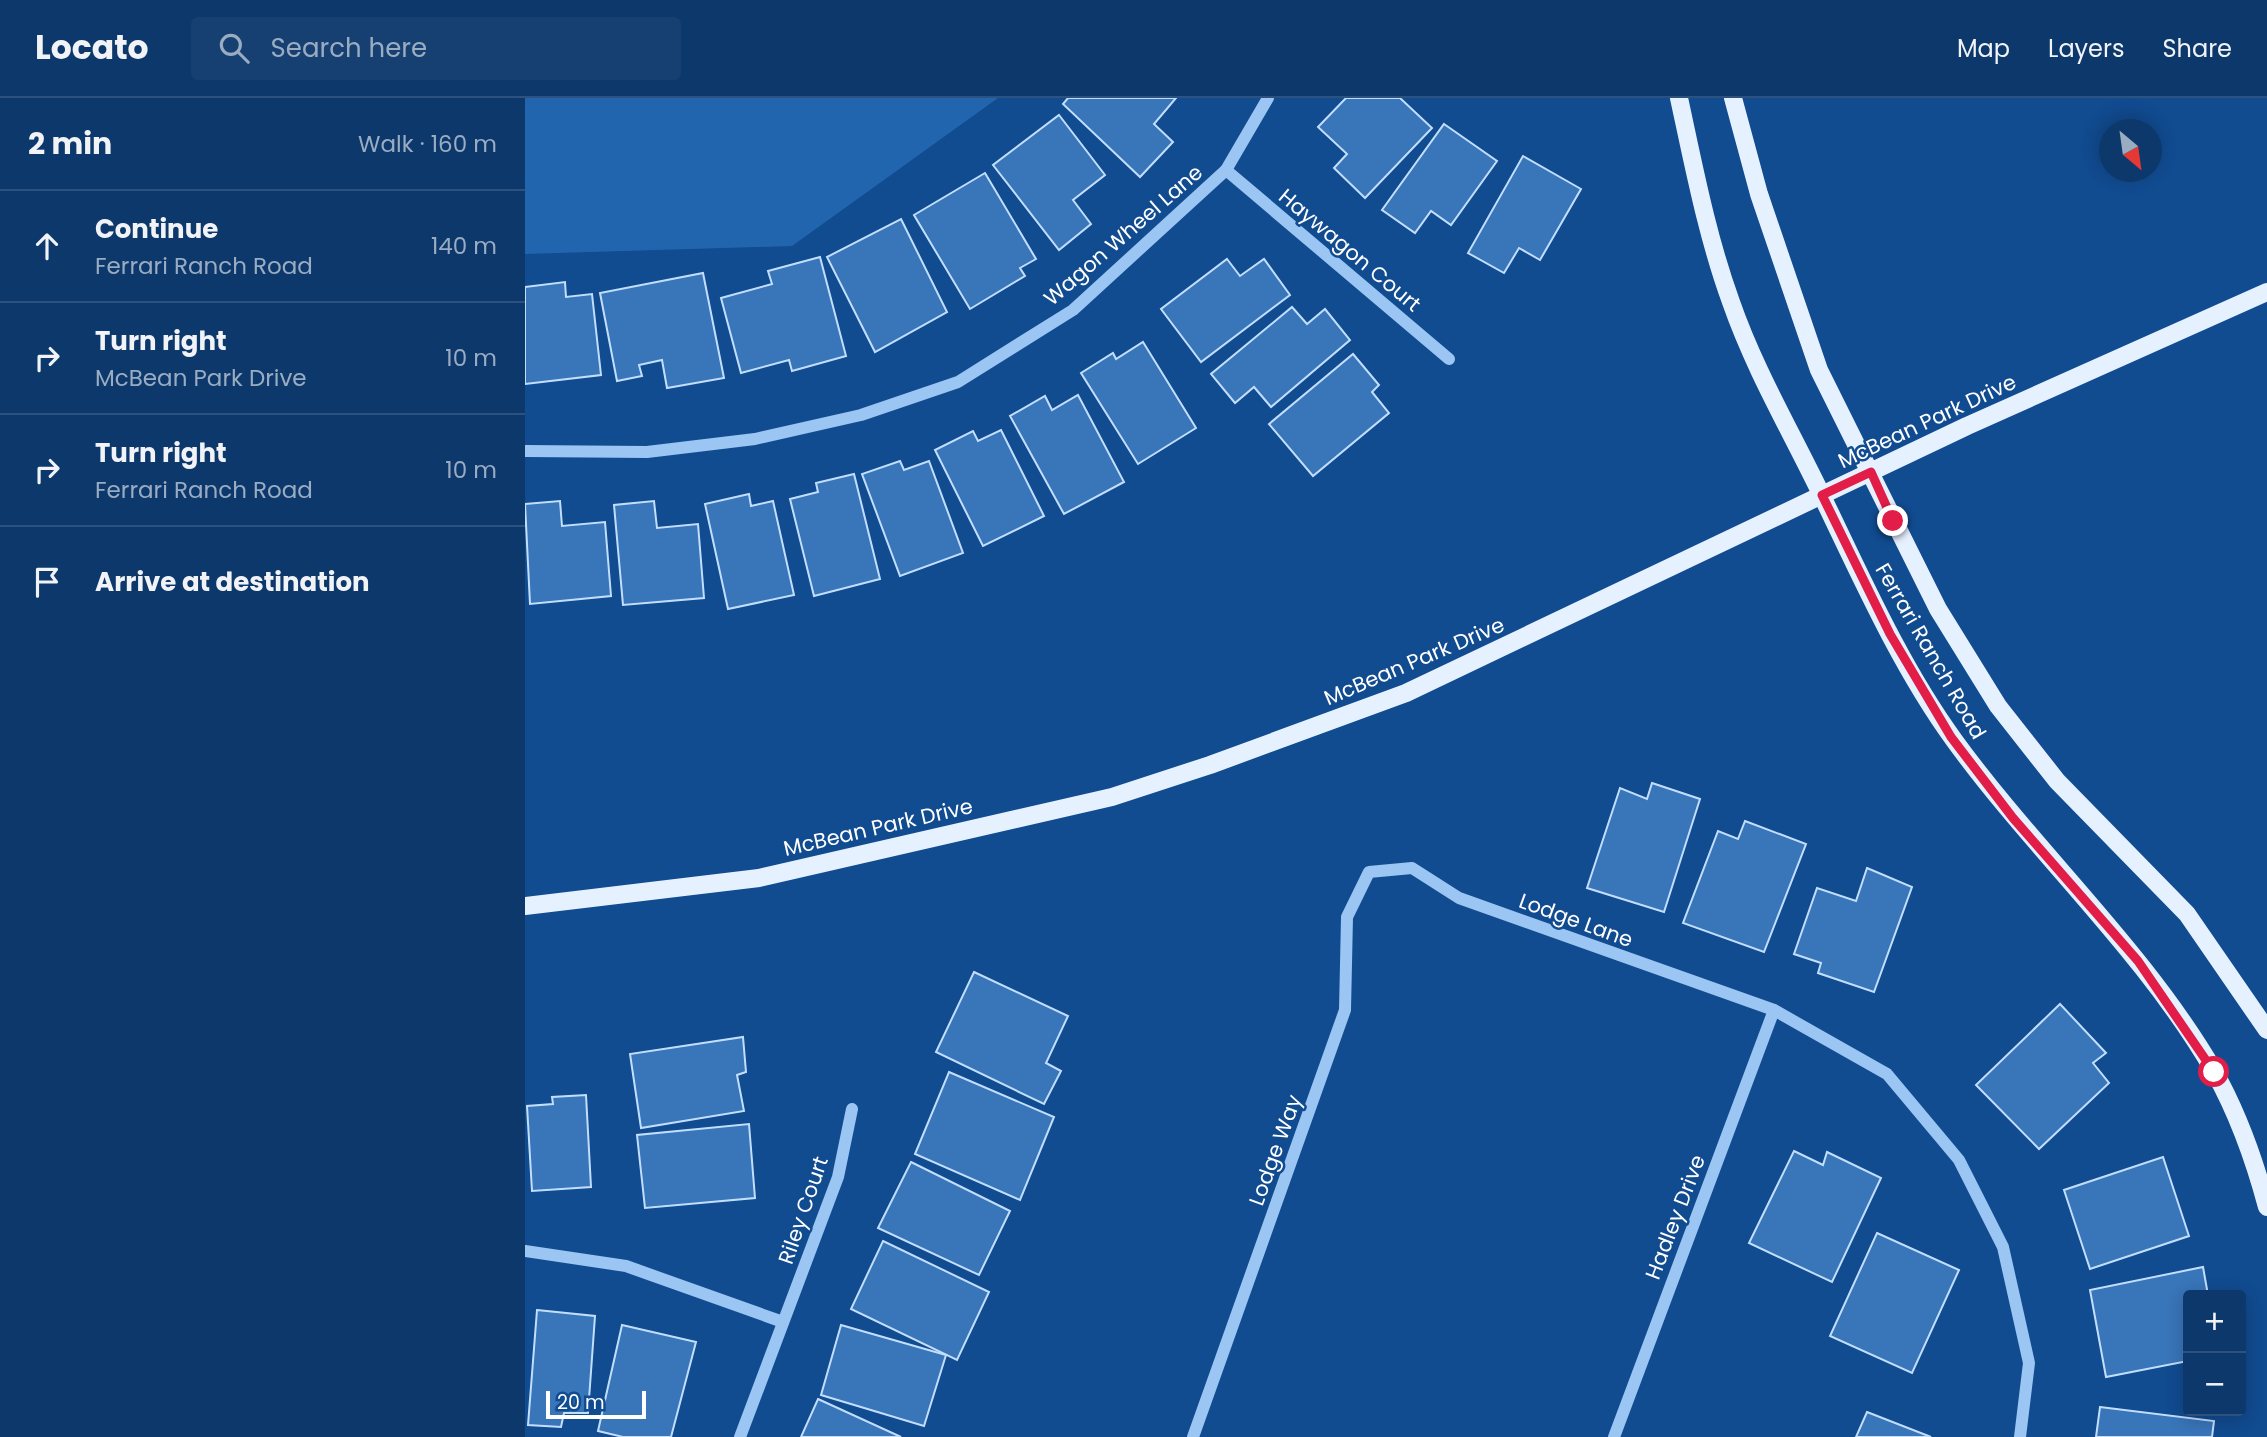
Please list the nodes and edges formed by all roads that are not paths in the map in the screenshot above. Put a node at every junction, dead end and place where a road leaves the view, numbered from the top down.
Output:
1 (1268, 98) edge
2 (1679, 98) edge
3 (1733, 98) edge
4 (1226, 170) junction
5 (2267, 292) edge
6 (1449, 359) dead end
7 (525, 451) edge
8 (1871, 472) junction
9 (1822, 495) junction
10 (1369, 872) joint
11 (525, 906) edge
12 (1774, 1010) junction
13 (2267, 1030) edge
14 (852, 1109) dead end
15 (2267, 1207) edge
16 (525, 1251) edge
17 (783, 1322) junction
18 (740, 1437) edge
19 (1193, 1437) edge
20 (1613, 1437) edge
21 (2021, 1437) edge

1 - 4 street, Wagon Wheel Lane
2 - 9 main road, Ferrari Ranch Road
3 - 8 main road, Ferrari Ranch Road
4 - 6 street, Haywagon Court
4 - 7 street, Wagon Wheel Lane
5 - 8 main road, McBean Park Drive
8 - 9 main road, McBean Park Drive
8 - 13 main road, Ferrari Ranch Road
9 - 11 main road, McBean Park Drive
9 - 15 main road, Ferrari Ranch Road
10 - 12 street, Lodge Lane
10 - 19 street, Lodge Way
12 - 20 street, Hadley Drive
12 - 21 street, Lodge Lane
14 - 17 street, Riley Court
16 - 17 street
17 - 18 street, Riley Court

